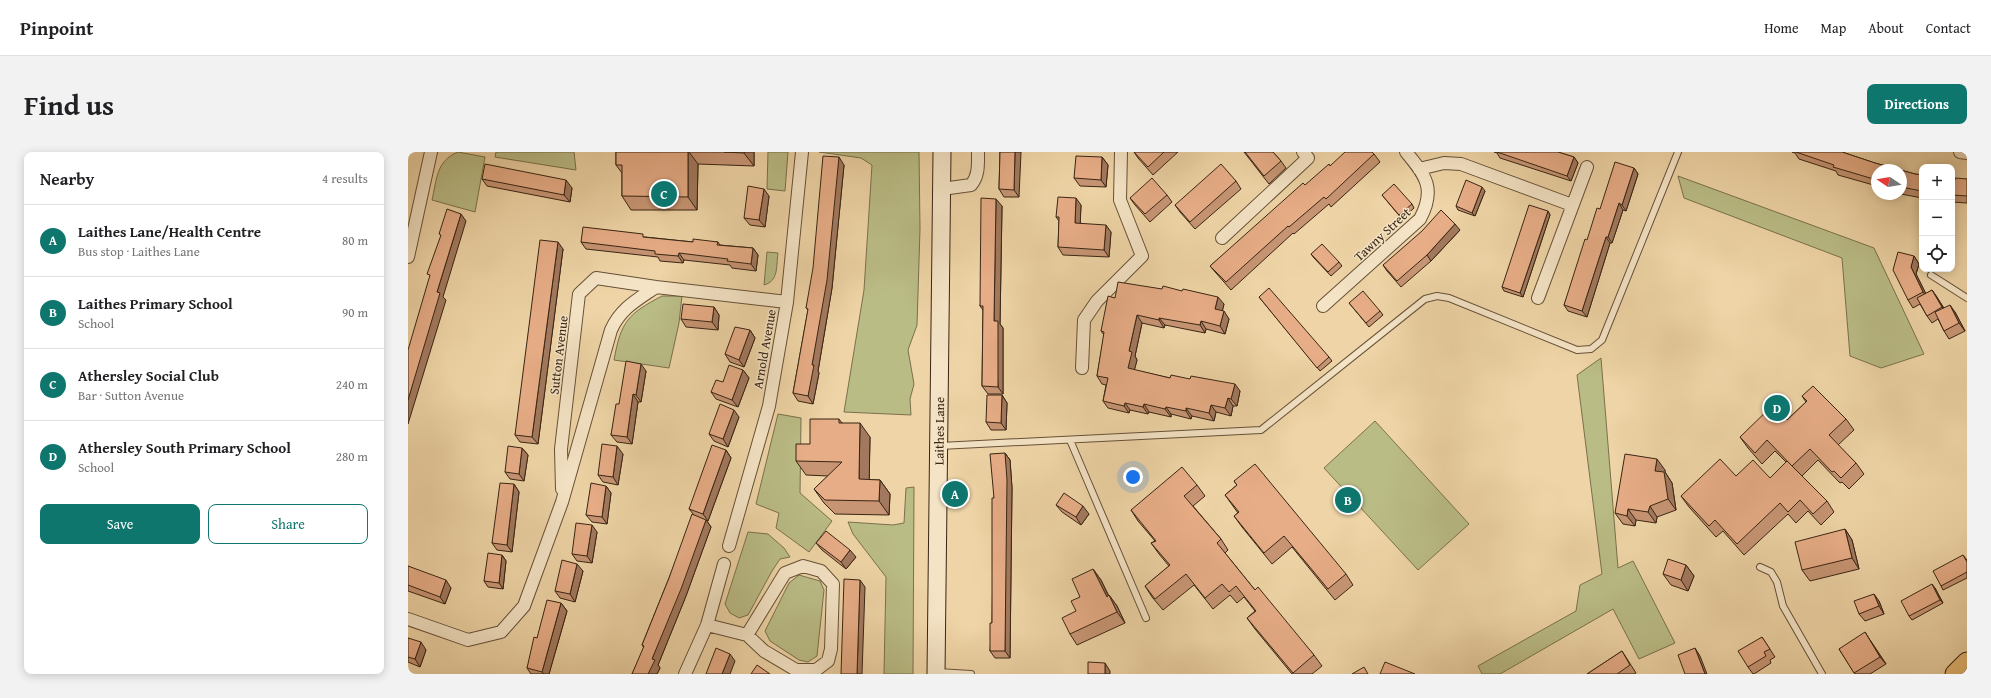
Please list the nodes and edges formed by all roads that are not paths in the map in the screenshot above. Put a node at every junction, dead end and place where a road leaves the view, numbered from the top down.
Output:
1 (431, 152) edge
2 (802, 152) edge
3 (942, 152) edge
4 (978, 152) edge
5 (1121, 152) edge
6 (1406, 152) edge
7 (1678, 152) edge
8 (1960, 152) edge
9 (1967, 153) edge
10 (1309, 154) edge
11 (1587, 167) dead end
12 (1419, 169) junction
13 (942, 189) junction
14 (1572, 205) junction
15 (1222, 238) dead end
16 (408, 257) edge
17 (1931, 275) dead end
18 (656, 287) junction
19 (1538, 298) dead end
20 (1967, 298) edge
21 (787, 302) junction
22 (1323, 306) dead end
23 (1082, 368) dead end
24 (1070, 440) junction
25 (939, 446) junction
26 (562, 502) junction
27 (729, 546) dead end
28 (724, 564) dead end
29 (1760, 567) dead end
30 (1146, 618) dead end
31 (408, 619) edge
32 (707, 625) junction
33 (748, 634) junction
34 (1967, 662) edge
35 (936, 673) edge
36 (685, 674) edge
37 (971, 674) edge
38 (1822, 674) edge
39 (1955, 674) edge

1 - 16 street
2 - 21 street, Arnold Avenue
3 - 13 main road, Laithes Lane
4 - 13 street
5 - 23 street
6 - 12 street, Tawny Street
7 - 24 lane
8 - 9 street
10 - 15 street
11 - 14 street
12 - 14 street
12 - 22 street, Tawny Street
13 - 25 main road, Laithes Lane
14 - 19 street
17 - 20 lane
18 - 21 street, Sutton Avenue
18 - 26 street, Sutton Avenue
18 - 26 street, Sutton Avenue
21 - 27 street, Arnold Avenue
24 - 25 lane
24 - 30 lane
25 - 35 main road, Laithes Lane
26 - 31 street, Sutton Avenue
28 - 32 street
29 - 38 lane
32 - 33 street
32 - 36 street
33 - 33 street
34 - 39 main road
35 - 37 lane

